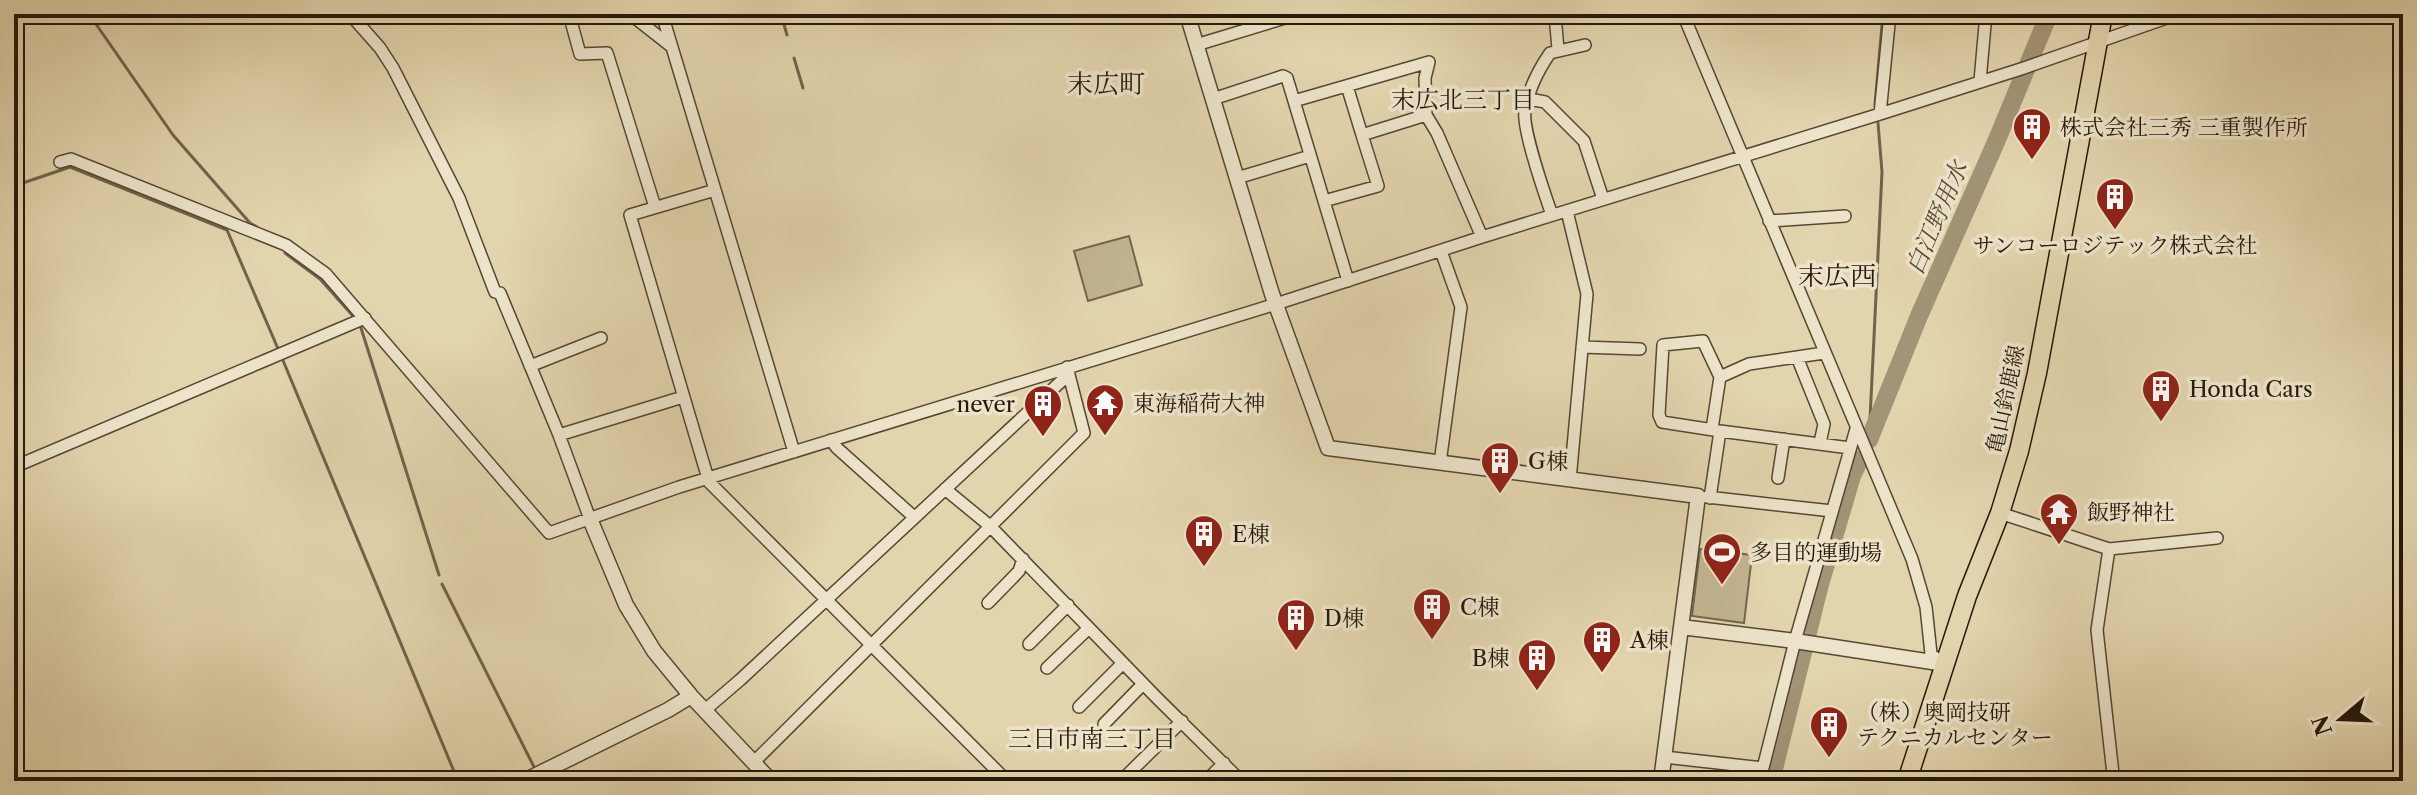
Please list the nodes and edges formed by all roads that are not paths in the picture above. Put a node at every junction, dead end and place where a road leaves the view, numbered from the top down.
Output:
1 (377, 14) edge
2 (569, 14) edge
3 (630, 14) edge
4 (662, 14) edge
5 (1187, 14) edge
6 (1298, 14) edge
7 (1569, 14) edge
8 (1683, 14) edge
9 (1890, 14) edge
10 (1986, 14) edge
11 (2103, 14) edge
12 (2178, 14) edge
13 (1555, 15) edge
14 (354, 18) edge
15 (1266, 19) edge
16 (2100, 42) junction
17 (1196, 45) junction
18 (1585, 45) dead end
19 (672, 47) junction
20 (1558, 49) junction
21 (1980, 81) junction
22 (1347, 86) junction
23 (1213, 99) junction
24 (1529, 99) junction
25 (1294, 101) junction
26 (1880, 114) junction
27 (1426, 115) junction
28 (1362, 135) junction
29 (1310, 156) junction
30 (1743, 157) junction
31 (60, 162) dead end
32 (1237, 178) junction
33 (715, 190) junction
34 (1603, 199) junction
35 (1324, 201) junction
36 (655, 207) junction
37 (1567, 211) junction
38 (1552, 215) junction
39 (1845, 216) dead end
40 (1769, 221) junction
41 (1482, 237) junction
42 (1441, 251) junction
43 (1348, 281) junction
44 (1276, 304) junction
45 (365, 318) junction
46 (601, 338) dead end
47 (1582, 347) junction
48 (1640, 349) dead end
49 (1824, 353) junction
50 (1797, 357) junction
51 (530, 366) junction
52 (1068, 371) junction
53 (1720, 377) junction
54 (683, 397) junction
55 (1856, 428) junction
56 (1716, 430) junction
57 (559, 435) junction
58 (1784, 439) junction
59 (831, 440) junction
60 (1820, 443) junction
61 (1850, 448) junction
62 (794, 452) junction
63 (1440, 463) junction
64 (14, 467) edge
65 (708, 478) junction
66 (1778, 478) dead end
67 (1570, 480) junction
68 (945, 489) junction
69 (1704, 497) junction
70 (1832, 511) junction
71 (2000, 513) junction
72 (914, 517) junction
73 (590, 519) junction
74 (990, 526) junction
75 (2217, 538) dead end
76 (2109, 549) junction
77 (1023, 559) junction
78 (828, 599) junction
79 (988, 603) dead end
80 (1068, 605) junction
81 (1681, 627) junction
82 (1089, 628) junction
83 (1802, 642) junction
84 (872, 643) junction
85 (1029, 644) dead end
86 (1123, 663) junction
87 (1945, 664) junction
88 (1047, 668) dead end
89 (1143, 684) junction
90 (691, 696) junction
91 (1079, 707) dead end
92 (705, 710) junction
93 (1182, 721) junction
94 (1104, 724) dead end
95 (1664, 757) junction
96 (753, 763) junction
97 (1224, 763) junction
98 (2113, 774) dead end
99 (524, 781) edge
100 (771, 781) edge
101 (1007, 781) edge
102 (1121, 781) edge
103 (1206, 781) edge
104 (1241, 781) edge
105 (1661, 781) edge
106 (1907, 781) edge

1 - 14 street
2 - 36 street
3 - 19 street
4 - 19 street
5 - 17 street
6 - 15 street
7 - 13 street
8 - 30 street
9 - 26 street
10 - 21 street
11 - 16 main road, 亀山鈴鹿線
12 - 16 street
13 - 20 street
14 - 51 street
15 - 17 street
16 - 21 street
16 - 71 main road, 亀山鈴鹿線
17 - 23 street
18 - 20 street
19 - 33 street
20 - 24 street
21 - 26 street
22 - 25 street
22 - 27 street
22 - 28 street
23 - 25 street
23 - 32 street
24 - 34 street
24 - 38 street
25 - 29 street
26 - 30 street
27 - 28 street
27 - 41 street
28 - 35 street
29 - 32 street
29 - 35 street
30 - 34 street
30 - 40 street
31 - 45 street
32 - 44 street
33 - 36 street
33 - 62 street
34 - 37 street
35 - 43 street
36 - 54 street
37 - 38 street
37 - 47 street
38 - 41 street
39 - 40 street
40 - 49 street
41 - 42 street
42 - 43 street
42 - 63 street
43 - 44 street
44 - 52 street
44 - 63 street
45 - 64 street
45 - 73 street
46 - 51 street
47 - 48 street
47 - 67 street
49 - 50 street
49 - 55 street
50 - 53 street
50 - 60 street
51 - 57 street
52 - 59 street
52 - 68 street
52 - 74 street
53 - 56 street
53 - 56 street
54 - 57 street
54 - 65 street
55 - 61 street
55 - 87 street
56 - 58 street
56 - 69 street
57 - 73 street
58 - 60 street
58 - 66 street
59 - 62 street
59 - 72 street
60 - 61 street
61 - 70 street
62 - 65 street
63 - 67 street
65 - 73 street
65 - 78 street
67 - 69 street
68 - 72 street
68 - 74 street
69 - 70 street
69 - 81 street
70 - 83 street
71 - 76 street
71 - 87 main road, 亀山鈴鹿線
72 - 78 street
73 - 90 street
74 - 77 street
74 - 84 street
75 - 76 street
76 - 98 street
77 - 79 street
77 - 80 street
78 - 84 street
78 - 92 street
80 - 82 street
80 - 85 street
81 - 83 street
81 - 95 street
82 - 86 street
82 - 88 street
83 - 87 street
83 - 95 street
84 - 96 street
84 - 101 street
86 - 89 street
86 - 91 street
87 - 106 main road, 亀山鈴鹿線
89 - 93 street
89 - 94 street
90 - 92 street
90 - 99 street
92 - 96 street
93 - 97 street
93 - 102 street
95 - 105 street
96 - 100 street
97 - 103 street
97 - 104 street

